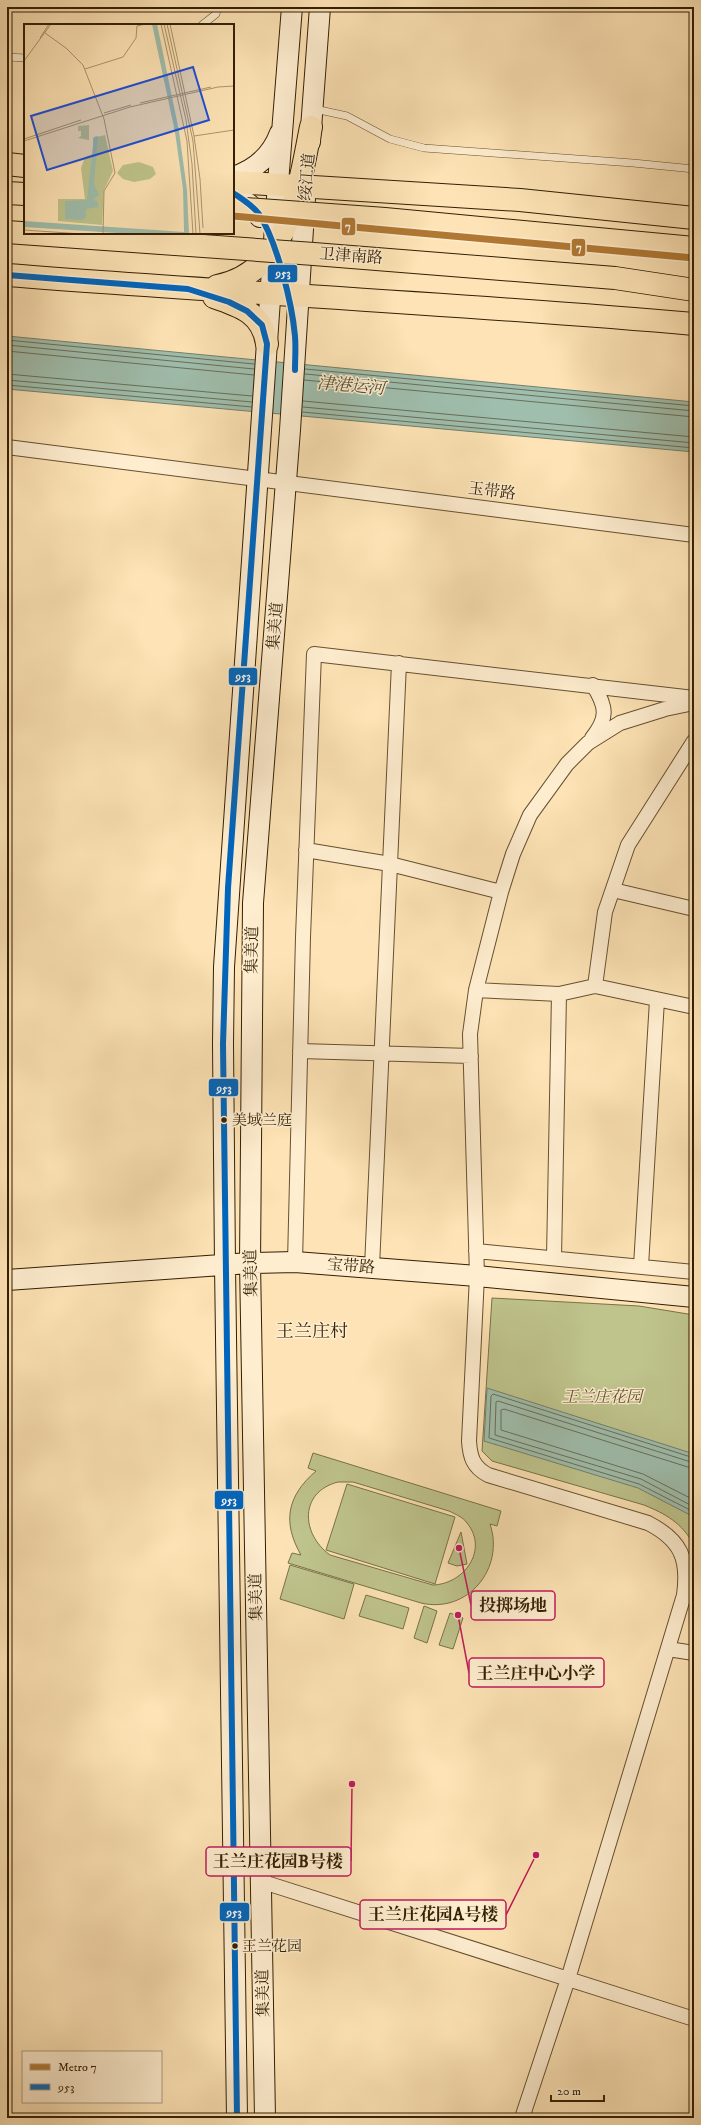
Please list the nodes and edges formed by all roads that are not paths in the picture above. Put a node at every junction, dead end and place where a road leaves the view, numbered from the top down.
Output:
1 (218, 7) edge
2 (292, 7) edge
3 (320, 7) edge
4 (203, 24) edge
5 (7, 57) edge
6 (24, 58) edge
7 (312, 118) junction
8 (283, 123) junction
9 (7, 164) edge
10 (24, 166) edge
11 (694, 169) edge
12 (234, 177) edge
13 (234, 182) edge
14 (294, 185) junction
15 (7, 193) edge
16 (24, 194) edge
17 (234, 194) edge
18 (234, 208) edge
19 (694, 218) edge
20 (7, 232) edge
21 (24, 233) edge
22 (35, 234) edge
23 (694, 248) edge
24 (273, 249) junction
25 (7, 275) edge
26 (188, 289) junction
27 (694, 290) edge
28 (285, 295) junction
29 (694, 324) edge
30 (267, 344) junction
31 (261, 429) joint
32 (7, 447) edge
33 (258, 478) junction
34 (286, 482) junction
35 (694, 535) edge
36 (400, 663) junction
37 (592, 685) junction
38 (694, 698) edge
39 (694, 703) edge
40 (694, 741) edge
41 (588, 743) junction
42 (306, 850) junction
43 (390, 864) junction
44 (613, 890) junction
45 (501, 892) junction
46 (692, 904) edge
47 (595, 986) junction
48 (476, 990) junction
49 (559, 994) junction
50 (656, 1000) junction
51 (694, 1007) edge
52 (300, 1051) junction
53 (382, 1052) junction
54 (471, 1056) junction
55 (476, 1251) junction
56 (554, 1258) junction
57 (296, 1262) junction
58 (250, 1263) junction
59 (225, 1266) junction
60 (641, 1266) junction
61 (372, 1268) junction
62 (694, 1272) edge
63 (477, 1276) junction
64 (7, 1280) edge
65 (694, 1297) edge
66 (668, 1649) junction
67 (694, 1653) edge
68 (260, 1881) junction
69 (568, 1979) junction
70 (694, 2019) edge
71 (236, 2118) edge
72 (265, 2118) edge
73 (522, 2118) edge

1 - 4 lane
2 - 8 main road, 绥江道
3 - 7 main road
5 - 6 lane
7 - 11 lane
7 - 14 main road
8 - 12 main road
8 - 14 main road, 绥江道
9 - 10 main road
13 - 14 main road
14 - 19 main road
14 - 24 main road
14 - 28 main road, 绥江道
15 - 16 main road
17 - 24 main road
18 - 23 main road, bridge
20 - 21 main road, 卫津南路, bridge
22 - 27 main road, 卫津南路, bridge
24 - 26 main road
24 - 28 main road, 绥江道
25 - 26 main road
26 - 28 main road
26 - 30 main road
28 - 29 main road
28 - 30 main road, 绥江道
28 - 34 main road, 集美道
30 - 31 main road, 绥江道
31 - 33 main road, 集美道
32 - 33 street, 玉带路
33 - 34 street, 玉带路
33 - 59 main road, 集美道
34 - 35 street, 玉带路
34 - 58 main road, 集美道
36 - 37 street
36 - 42 street
36 - 43 street
37 - 38 street
37 - 41 street
39 - 41 street
40 - 44 street
41 - 45 street
42 - 43 street
42 - 52 street
43 - 45 street
43 - 53 street
44 - 46 street
44 - 47 street
45 - 48 street
47 - 49 street
47 - 50 street
48 - 49 street
48 - 54 street
49 - 56 street
50 - 51 street
50 - 60 street
52 - 53 street
52 - 57 street
53 - 54 street
53 - 61 street
54 - 55 street
55 - 56 street
55 - 63 street
56 - 60 street
57 - 58 main road, 宝带路
57 - 61 main road, 宝带路
58 - 59 main road, 宝带路
58 - 68 main road, 集美道
59 - 64 main road, 宝带路
59 - 71 main road, 集美道
60 - 62 street
61 - 63 main road, 宝带路
63 - 65 main road, 宝带路
63 - 66 street
66 - 67 street
66 - 69 street
68 - 69 street
68 - 72 main road, 集美道
69 - 70 street
69 - 73 street

